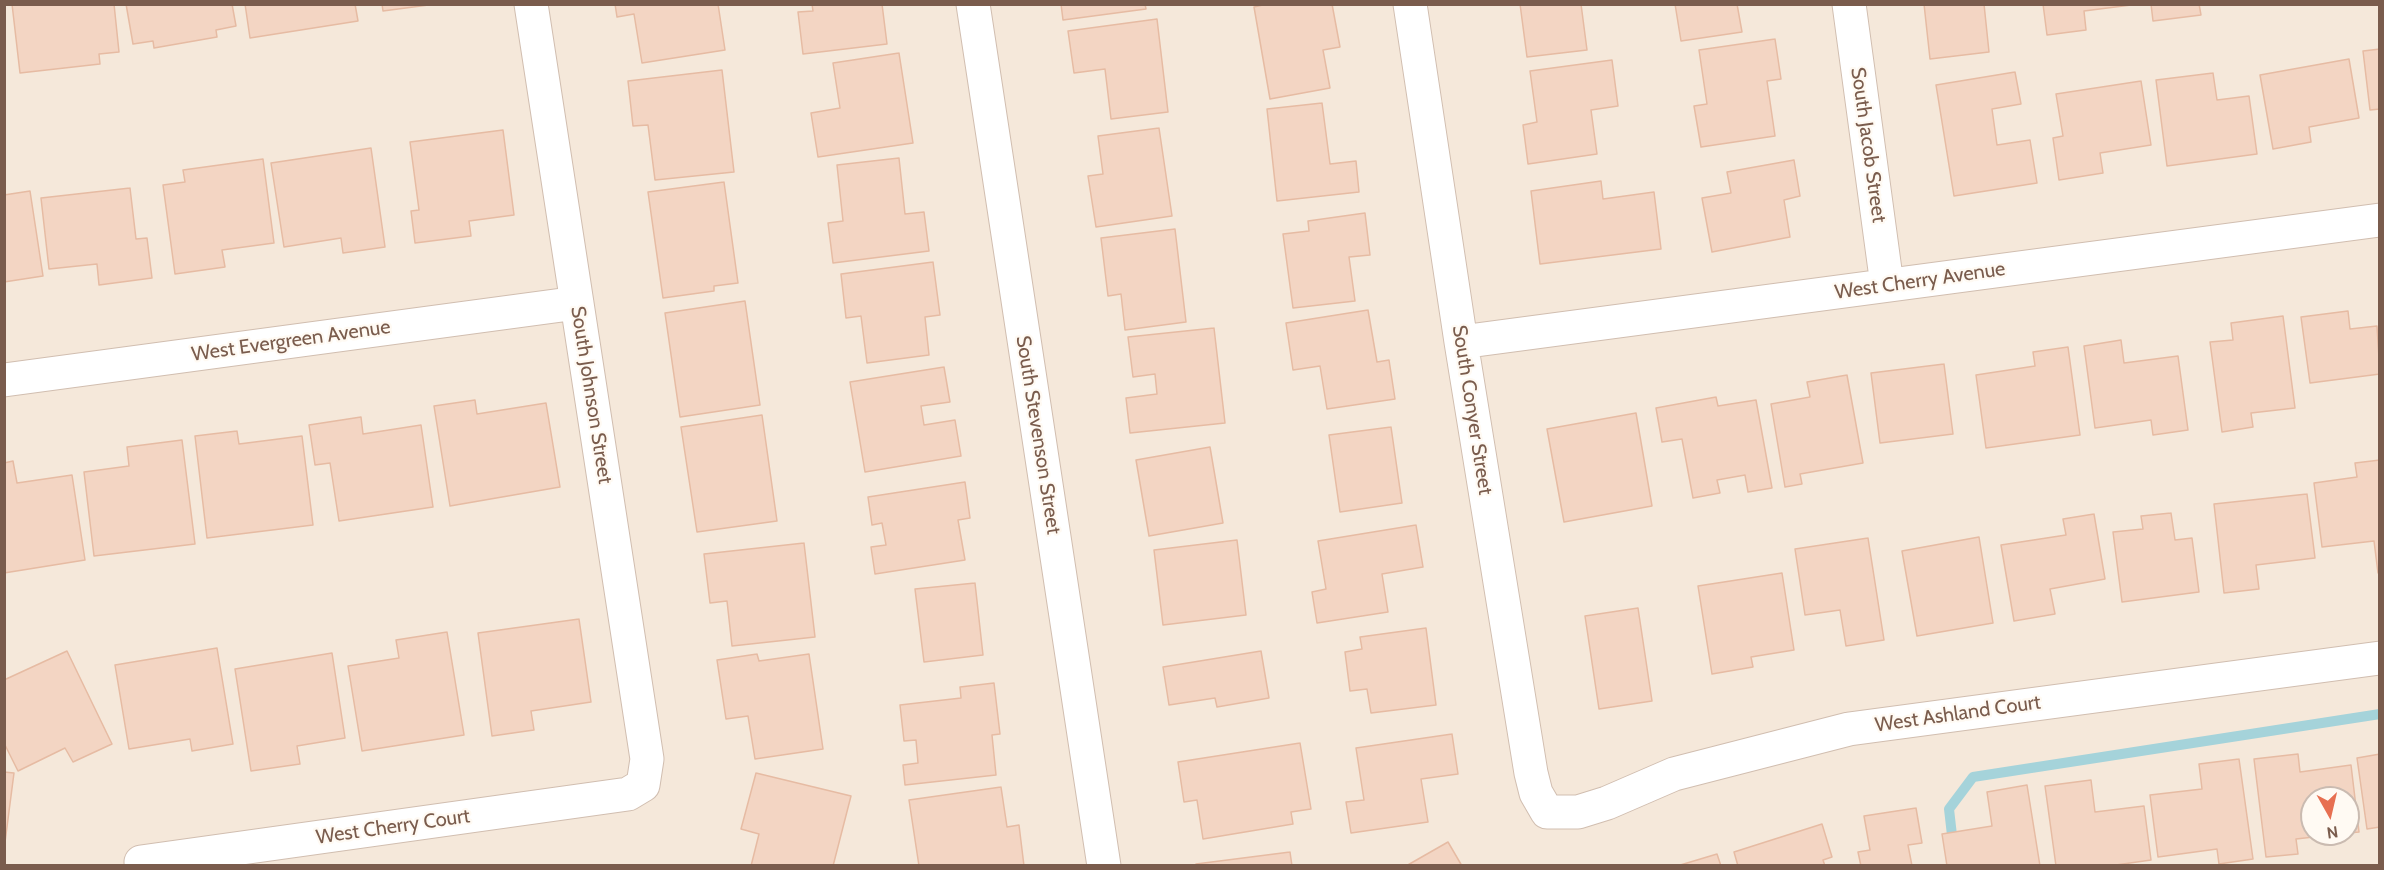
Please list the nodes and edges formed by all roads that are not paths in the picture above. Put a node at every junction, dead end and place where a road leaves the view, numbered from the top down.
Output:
1 (531, 4) edge
2 (973, 4) edge
3 (1410, 4) edge
4 (1849, 4) edge
5 (2379, 220) edge
6 (1887, 285) junction
7 (577, 303) junction
8 (1461, 342) junction
9 (4, 380) edge
10 (2379, 658) edge
11 (643, 785) joint
12 (1547, 812) joint
13 (141, 862) dead end
14 (1104, 866) edge

1 - 7 street, South Johnson Street
2 - 14 street, South Stevenson Street
3 - 8 street, South Conyer Street
4 - 6 street, South Jacob Street
5 - 6 street, West Cherry Avenue
6 - 8 street, West Cherry Avenue
7 - 9 street, West Evergreen Avenue
7 - 11 street, South Johnson Street
8 - 12 street, South Conyer Street
10 - 12 street, West Ashland Court
11 - 13 street, West Cherry Court

